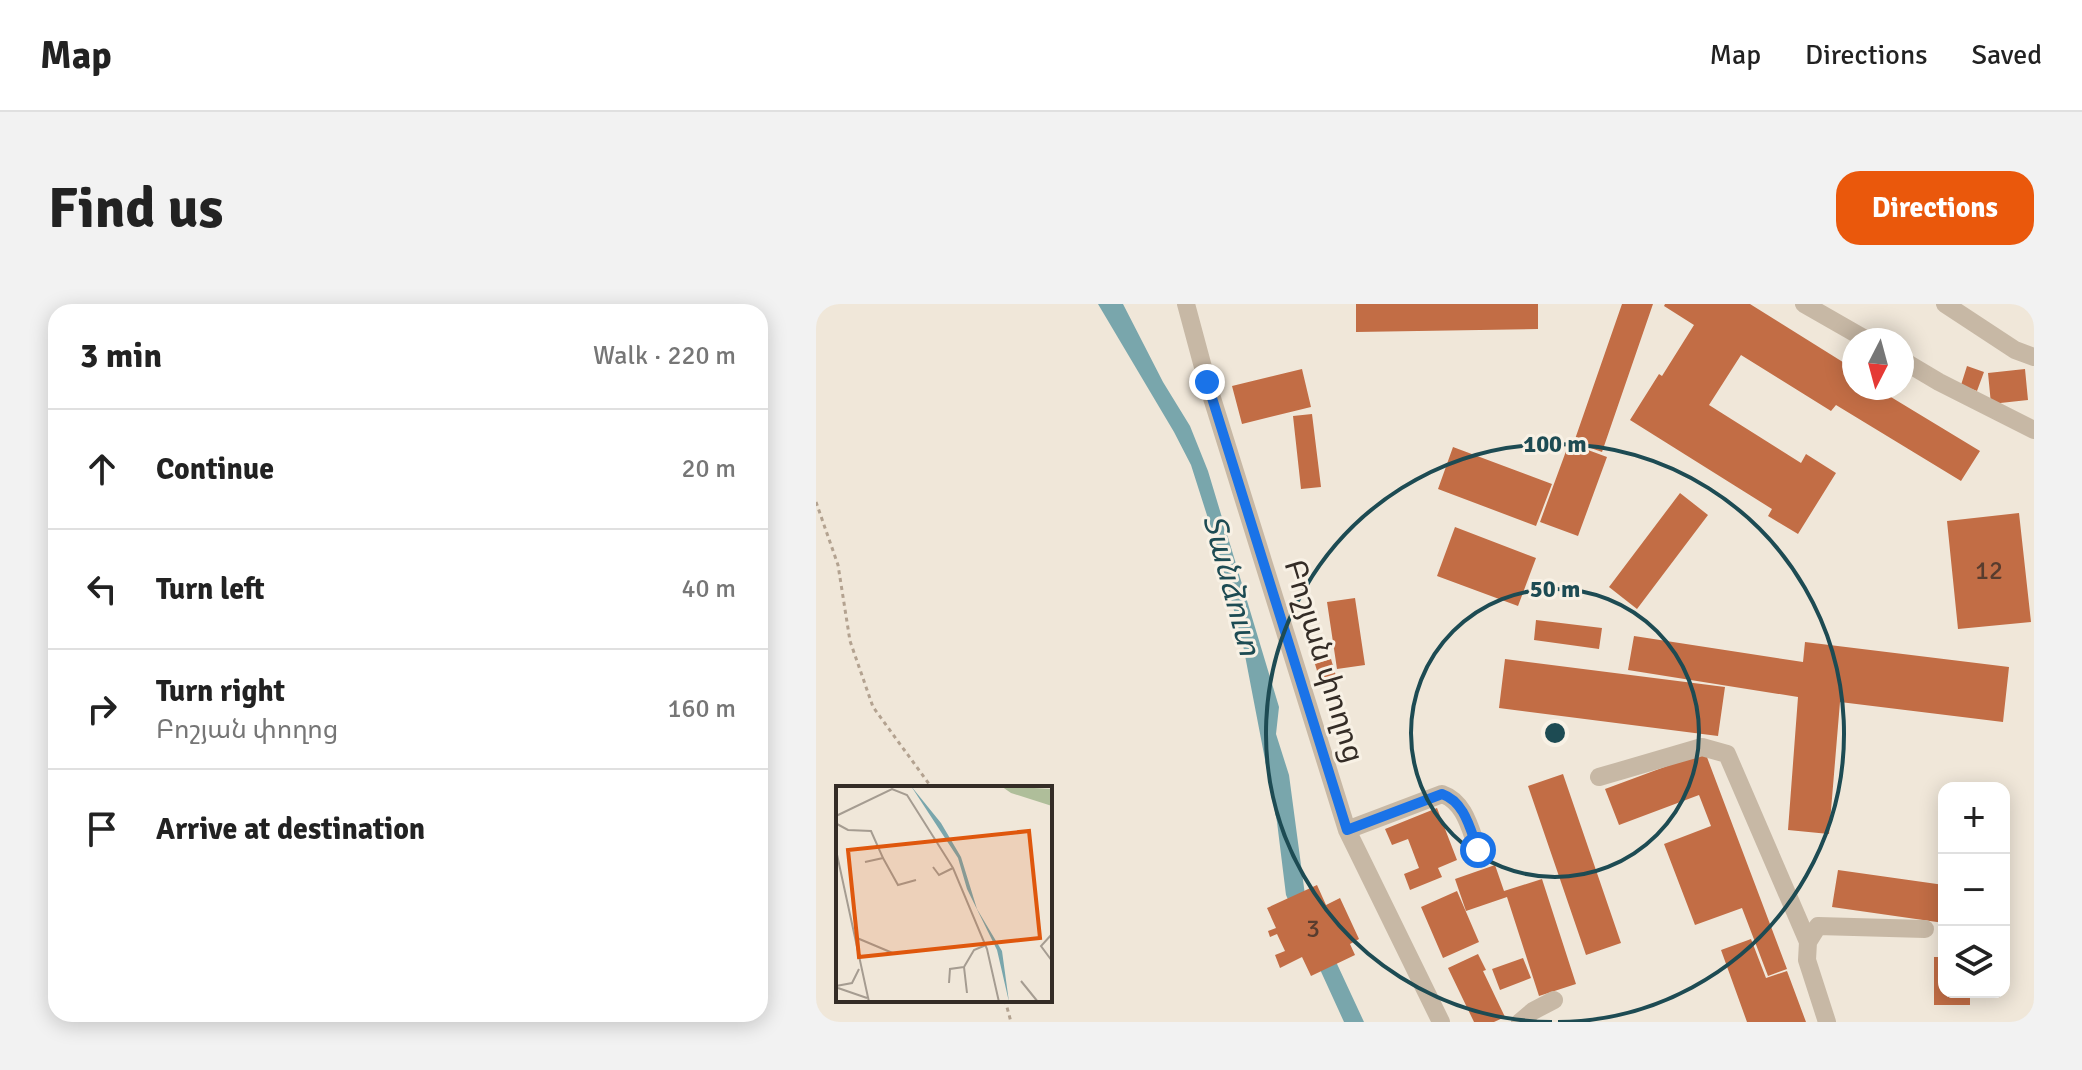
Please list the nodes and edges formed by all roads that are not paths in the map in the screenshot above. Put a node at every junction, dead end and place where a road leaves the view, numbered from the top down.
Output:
1 (1186, 304) edge
2 (1804, 304) edge
3 (1945, 304) edge
4 (1846, 328) edge
5 (2034, 357) edge
6 (1914, 367) edge
7 (2034, 430) edge
8 (1599, 777) dead end
9 (1347, 830) junction
10 (1478, 850) dead end
11 (1925, 929) dead end
12 (1808, 942) junction
13 (1554, 1000) dead end
14 (1441, 1022) edge
15 (1520, 1022) edge
16 (1827, 1022) edge

1 - 9 street, Բոշյան փողոց
2 - 4 street
3 - 5 street
6 - 7 street
8 - 12 street
9 - 10 street
9 - 14 street, Բոշյան փողոց
11 - 12 street
12 - 16 street
13 - 15 street

